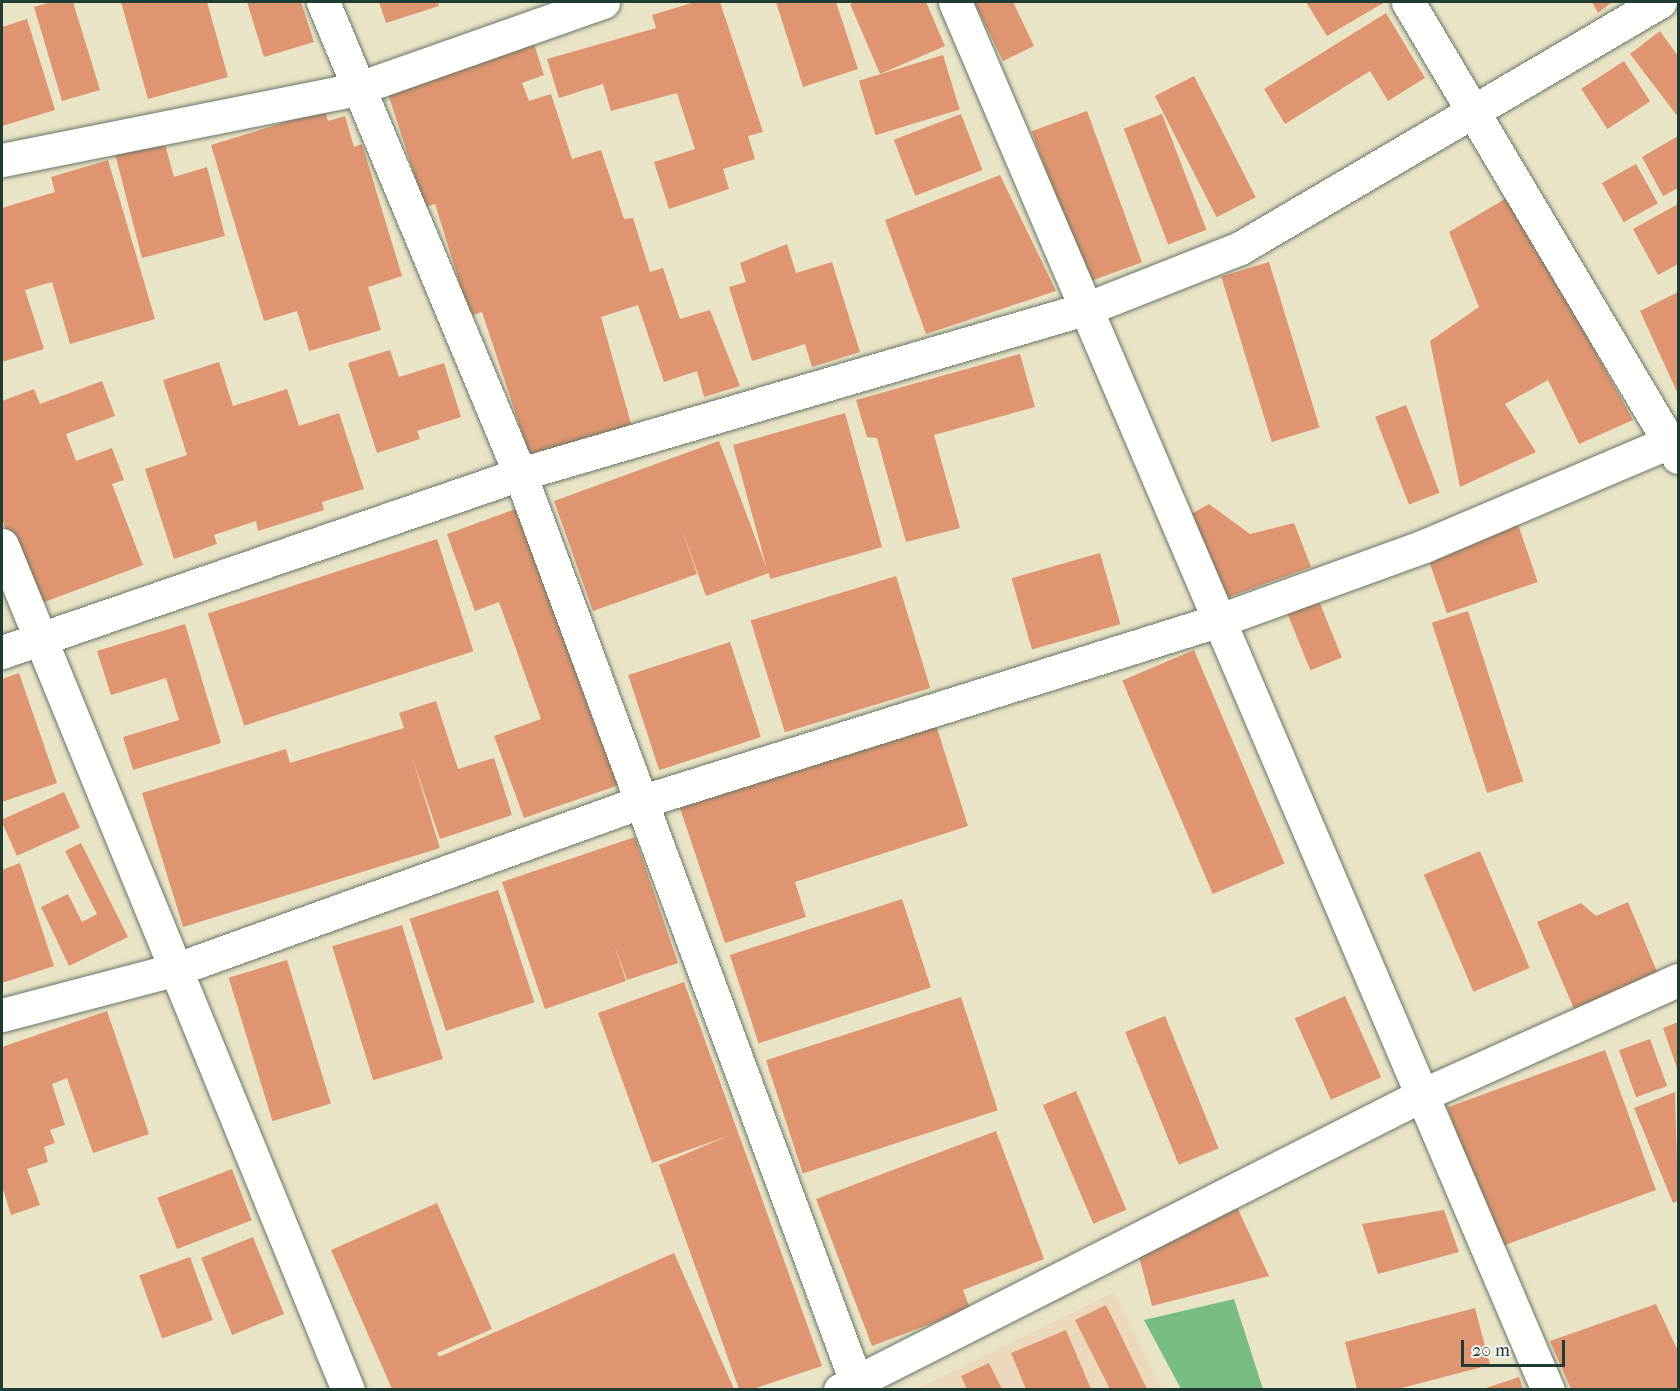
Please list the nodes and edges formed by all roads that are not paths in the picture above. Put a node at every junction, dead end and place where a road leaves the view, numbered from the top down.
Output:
1 (323, 2) edge
2 (603, 2) edge
3 (955, 2) edge
4 (1408, 2) edge
5 (1660, 2) edge
6 (356, 89) junction
7 (1478, 113) junction
8 (2, 160) edge
9 (1088, 308) junction
10 (1676, 445) edge
11 (520, 474) junction
12 (2, 545) edge
13 (1220, 620) junction
14 (40, 639) junction
15 (2, 652) edge
16 (640, 802) junction
17 (174, 970) junction
18 (1678, 980) edge
19 (2, 1015) edge
20 (1422, 1095) junction
21 (851, 1387) edge
22 (348, 1389) edge
23 (1548, 1389) edge

1 - 6 street
2 - 6 street
3 - 9 street
4 - 7 street
5 - 7 street
6 - 8 street
6 - 11 street
7 - 9 street
7 - 10 street
9 - 11 street
9 - 13 street
10 - 13 street
11 - 14 street
11 - 16 street
12 - 14 street
13 - 16 street
13 - 20 street
14 - 15 street
14 - 17 street
16 - 17 street
16 - 21 street
17 - 19 street
17 - 22 street
18 - 20 street
20 - 21 street
20 - 23 street

